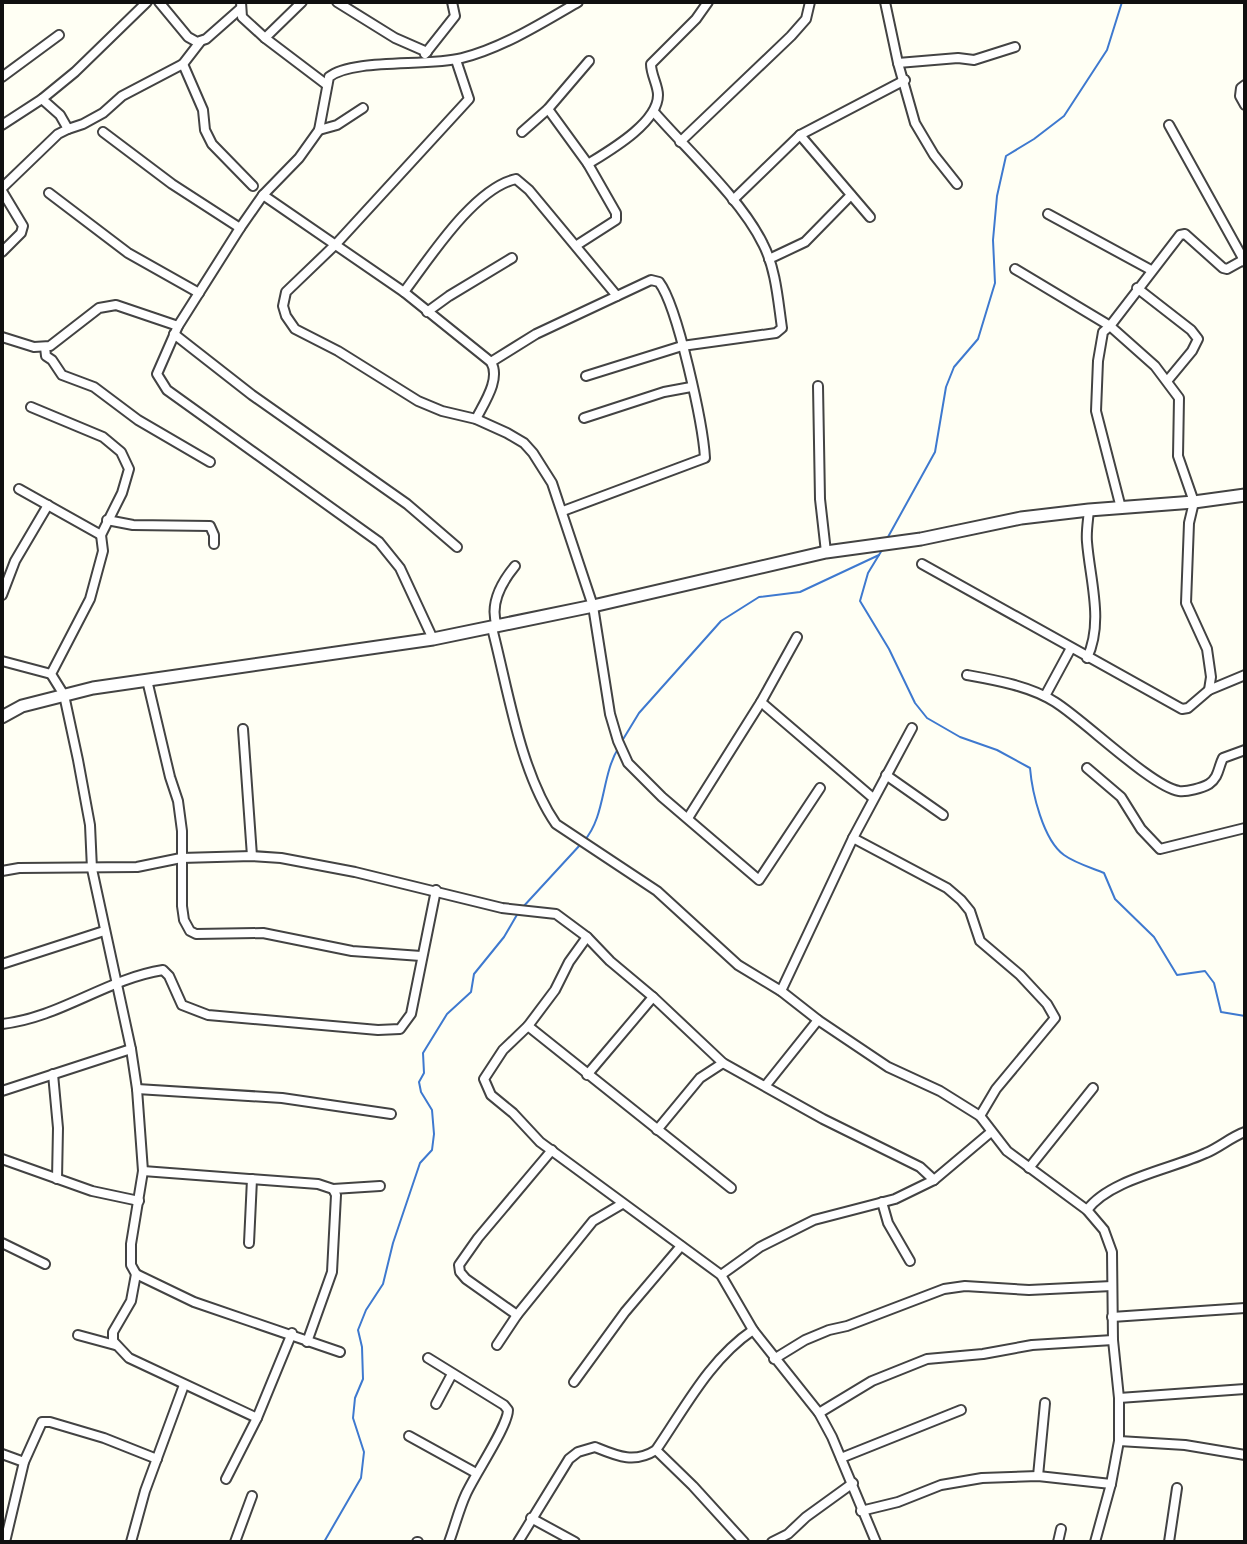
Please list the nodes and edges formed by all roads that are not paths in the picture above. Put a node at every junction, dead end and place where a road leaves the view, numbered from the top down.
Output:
1 (147, 2) edge
2 (159, 2) edge
3 (302, 2) edge
4 (337, 2) edge
5 (452, 2) edge
6 (578, 2) edge
7 (708, 2) edge
8 (810, 2) edge
9 (885, 2) edge
10 (240, 6) edge
11 (59, 35) dead end
12 (265, 38) junction
13 (200, 42) junction
14 (1015, 47) dead end
15 (427, 52) junction
16 (456, 60) junction
17 (589, 61) dead end
18 (421, 62) junction
19 (898, 63) junction
20 (183, 64) junction
21 (2, 77) edge
22 (905, 80) junction
23 (327, 85) junction
24 (1245, 85) edge
25 (42, 99) junction
26 (1245, 105) edge
27 (363, 108) dead end
28 (548, 109) junction
29 (654, 112) junction
30 (2, 125) edge
31 (1169, 125) dead end
32 (68, 129) junction
33 (319, 130) junction
34 (103, 132) dead end
35 (522, 132) dead end
36 (800, 135) junction
37 (680, 142) junction
38 (588, 164) junction
39 (957, 184) dead end
40 (253, 186) dead end
41 (2, 190) edge
42 (49, 193) dead end
43 (263, 195) junction
44 (851, 195) junction
45 (733, 200) junction
46 (1048, 214) dead end
47 (870, 217) dead end
48 (240, 228) junction
49 (336, 244) junction
50 (577, 245) junction
51 (2, 252) edge
52 (512, 258) dead end
53 (769, 259) junction
54 (1244, 260) edge
55 (1015, 269) dead end
56 (1151, 270) junction
57 (1137, 288) junction
58 (404, 292) junction
59 (199, 293) junction
60 (617, 296) junction
61 (427, 312) junction
62 (1110, 326) junction
63 (176, 330) junction
64 (2, 337) edge
65 (709, 341) junction
66 (682, 346) junction
67 (45, 347) junction
68 (685, 358) junction
69 (491, 362) junction
70 (586, 376) dead end
71 (1168, 380) junction
72 (818, 386) dead end
73 (691, 387) junction
74 (31, 407) dead end
75 (584, 418) dead end
76 (476, 419) junction
77 (210, 462) dead end
78 (19, 489) dead end
79 (1245, 495) edge
80 (1194, 502) junction
81 (48, 505) junction
82 (1121, 508) junction
83 (1089, 510) junction
84 (563, 511) junction
85 (107, 520) junction
86 (101, 535) junction
87 (214, 544) dead end
88 (457, 547) dead end
89 (826, 552) junction
90 (922, 564) dead end
91 (515, 566) dead end
92 (2, 595) edge
93 (593, 606) junction
94 (495, 627) junction
95 (797, 637) dead end
96 (433, 639) junction
97 (1071, 648) junction
98 (1087, 658) junction
99 (2, 661) edge
100 (51, 674) junction
101 (967, 675) dead end
102 (1245, 675) edge
103 (147, 680) junction
104 (1209, 690) junction
105 (64, 695) junction
106 (1045, 696) junction
107 (761, 702) junction
108 (2, 717) edge
109 (912, 728) dead end
110 (243, 729) dead end
111 (1245, 750) edge
112 (1087, 768) dead end
113 (886, 775) junction
114 (820, 788) dead end
115 (873, 798) junction
116 (943, 815) dead end
117 (688, 818) junction
118 (1245, 828) edge
119 (853, 838) junction
120 (252, 856) junction
121 (181, 858) junction
122 (92, 869) junction
123 (2, 871) edge
124 (436, 890) junction
125 (104, 931) junction
126 (587, 937) junction
127 (421, 956) junction
128 (2, 964) edge
129 (117, 983) junction
130 (781, 991) junction
131 (653, 997) junction
132 (818, 1020) junction
133 (2, 1024) edge
134 (528, 1026) junction
135 (131, 1049) junction
136 (723, 1063) junction
137 (53, 1074) junction
138 (587, 1075) junction
139 (766, 1085) junction
140 (1093, 1088) dead end
141 (137, 1089) junction
142 (2, 1091) edge
143 (391, 1114) dead end
144 (980, 1116) junction
145 (657, 1130) junction
146 (991, 1132) junction
147 (1245, 1132) edge
148 (552, 1150) junction
149 (2, 1159) edge
150 (1029, 1168) junction
151 (143, 1171) junction
152 (57, 1179) junction
153 (252, 1179) junction
154 (934, 1180) junction
155 (380, 1186) dead end
156 (731, 1188) dead end
157 (333, 1189) junction
158 (139, 1201) junction
159 (882, 1202) junction
160 (622, 1204) junction
161 (1087, 1210) junction
162 (2, 1243) edge
163 (249, 1243) dead end
164 (681, 1246) junction
165 (910, 1261) dead end
166 (45, 1264) dead end
167 (136, 1274) junction
168 (721, 1275) junction
169 (1112, 1286) junction
170 (1245, 1308) edge
171 (517, 1315) junction
172 (1112, 1317) junction
173 (753, 1330) junction
174 (292, 1333) junction
175 (78, 1335) dead end
176 (1113, 1340) junction
177 (307, 1342) junction
178 (115, 1345) junction
179 (497, 1345) dead end
180 (340, 1352) dead end
181 (428, 1358) dead end
182 (774, 1359) junction
183 (452, 1374) junction
184 (574, 1382) dead end
185 (184, 1385) junction
186 (1245, 1389) edge
187 (1119, 1398) junction
188 (1045, 1403) dead end
189 (436, 1404) dead end
190 (961, 1410) dead end
191 (819, 1413) junction
192 (257, 1418) junction
193 (409, 1436) dead end
194 (1119, 1441) junction
195 (656, 1450) junction
196 (2, 1454) edge
197 (1245, 1455) edge
198 (841, 1458) junction
199 (157, 1459) junction
200 (24, 1462) junction
201 (476, 1473) junction
202 (1038, 1476) junction
203 (226, 1479) dead end
204 (853, 1483) junction
205 (1111, 1484) junction
206 (1177, 1488) dead end
207 (252, 1496) dead end
208 (861, 1511) junction
209 (531, 1518) junction
210 (1061, 1529) dead end
211 (790, 1538) edge
212 (5, 1542) edge
213 (131, 1542) edge
214 (235, 1542) edge
215 (449, 1542) edge
216 (518, 1542) edge
217 (575, 1542) edge
218 (744, 1542) edge
219 (772, 1542) edge
220 (876, 1542) edge
221 (1058, 1542) edge
222 (1095, 1542) edge
223 (1169, 1542) edge

1 - 25 street
2 - 13 street
3 - 12 street
4 - 15 street
5 - 15 street
6 - 16 street
7 - 29 street
8 - 37 street
9 - 19 street
10 - 12 street
10 - 13 street
11 - 21 street
12 - 23 street
13 - 20 street
14 - 19 street
15 - 18 street
16 - 18 street
16 - 49 street
17 - 28 street
18 - 23 street
19 - 22 street
20 - 32 street
20 - 40 street
22 - 36 street
22 - 39 street
23 - 33 street
24 - 26 street
25 - 30 street
25 - 32 street
27 - 33 street
28 - 35 street
28 - 38 street
29 - 37 street
29 - 38 street
31 - 54 street
32 - 41 street
33 - 43 street
34 - 48 street
36 - 44 street
36 - 45 street
37 - 45 street
38 - 50 street
41 - 51 street
42 - 59 street
43 - 48 street
43 - 49 street
44 - 47 street
44 - 53 street
45 - 53 street
46 - 56 street
48 - 59 street
49 - 58 street
49 - 76 street
50 - 58 street
50 - 60 street
52 - 61 street
53 - 65 street
54 - 56 street
55 - 62 street
56 - 57 street
57 - 62 street
57 - 71 street
58 - 61 street
59 - 63 street
60 - 66 street
60 - 69 street
61 - 69 street
62 - 71 street
62 - 82 street
63 - 67 street
63 - 88 street
63 - 96 street
64 - 67 street
65 - 66 street
65 - 68 street
66 - 68 street
66 - 70 street
67 - 77 street
68 - 73 street
69 - 76 street
71 - 80 street
72 - 89 street
73 - 75 street
73 - 84 street
74 - 85 street
76 - 84 street
78 - 81 street
79 - 80 street
80 - 82 street
80 - 104 street
81 - 86 street
81 - 92 street
82 - 83 street
83 - 89 street
83 - 98 street
84 - 93 street
85 - 86 street
85 - 87 street
86 - 100 street
89 - 93 street
90 - 97 street
91 - 94 street
93 - 94 street
93 - 117 street
94 - 96 street
94 - 130 street
95 - 107 street
96 - 103 street
97 - 98 street
97 - 106 street
98 - 104 street
99 - 100 street
100 - 105 street
101 - 106 street
102 - 104 street
103 - 105 street
103 - 121 street
105 - 108 street
105 - 122 street
106 - 111 street
107 - 115 street
107 - 117 street
109 - 113 street
110 - 120 street
112 - 118 street
113 - 115 street
113 - 116 street
114 - 117 street
115 - 119 street
119 - 130 street
119 - 144 street
120 - 121 street
120 - 124 street
121 - 122 street
121 - 127 street
122 - 123 street
122 - 125 street
124 - 126 street
124 - 127 street
125 - 128 street
125 - 129 street
126 - 131 street
126 - 134 street
127 - 129 street
129 - 133 street
129 - 135 street
130 - 132 street
131 - 136 street
131 - 138 street
132 - 139 street
132 - 144 street
134 - 138 street
134 - 148 street
135 - 137 street
135 - 141 street
136 - 139 street
136 - 145 street
137 - 142 street
137 - 152 street
138 - 145 street
139 - 154 street
140 - 150 street
141 - 143 street
141 - 151 street
144 - 146 street
145 - 156 street
146 - 150 street
146 - 154 street
147 - 161 street
148 - 160 street
148 - 171 street
149 - 152 street
150 - 161 street
151 - 153 street
151 - 158 street
152 - 158 street
153 - 157 street
153 - 163 street
154 - 159 street
155 - 157 street
157 - 177 street
158 - 167 street
159 - 165 street
159 - 168 street
160 - 164 street
160 - 171 street
161 - 169 street
162 - 166 street
164 - 168 street
164 - 184 street
167 - 174 street
167 - 178 street
168 - 173 street
169 - 172 street
169 - 182 street
170 - 172 street
171 - 179 street
172 - 176 street
173 - 182 street
173 - 195 street
174 - 177 street
174 - 192 street
175 - 178 street
176 - 187 street
176 - 191 street
177 - 180 street
178 - 185 street
181 - 183 street
182 - 191 street
183 - 189 street
183 - 201 street
185 - 192 street
185 - 199 street
186 - 187 street
187 - 194 street
188 - 202 street
190 - 198 street
191 - 198 street
192 - 203 street
193 - 201 street
194 - 197 street
194 - 205 street
195 - 209 street
195 - 218 street
196 - 200 street
198 - 204 street
199 - 200 street
199 - 213 street
200 - 212 street
201 - 215 street
202 - 205 street
202 - 208 street
204 - 208 street
204 - 211 street
205 - 222 street
206 - 223 street
207 - 214 street
208 - 220 street
209 - 216 street
209 - 217 street
210 - 221 street
211 - 219 street

